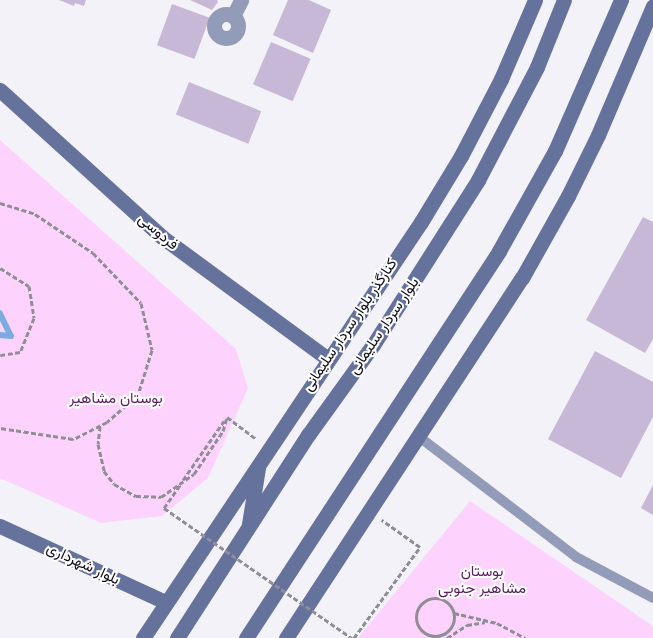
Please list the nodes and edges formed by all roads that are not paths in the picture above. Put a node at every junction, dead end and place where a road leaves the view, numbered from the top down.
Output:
1 (241, 0) edge
2 (534, 0) edge
3 (564, 0) edge
4 (621, 0) edge
5 (653, 6) edge
6 (526, 7) edge
7 (233, 16) dead end
8 (0, 90) edge
9 (328, 359) junction
10 (418, 436) junction
11 (259, 461) junction
12 (0, 526) edge
13 (248, 530) junction
14 (653, 598) edge
15 (165, 602) junction
16 (143, 638) edge
17 (178, 638) edge
18 (246, 638) edge
19 (286, 638) edge

1 - 7 street
2 - 6 main road, کنارگذر بلوار سردار سلیمانی
3 - 13 main road, بلوار سردار سلیمانی
4 - 18 main road
5 - 10 main road
6 - 9 main road, کنارگذر بلوار سردار سلیمانی
8 - 9 main road, فردوسی
9 - 11 main road, کنارگذر بلوار سردار سلیمانی
10 - 14 lane
10 - 19 main road
11 - 13 main road
11 - 15 main road, کنارگذر بلوار سردار سلیمانی
12 - 15 main road, بلوار شهرداری
13 - 17 main road, بلوار سردار سلیمانی
15 - 16 main road, کنارگذر بلوار سردار سلیمانی

